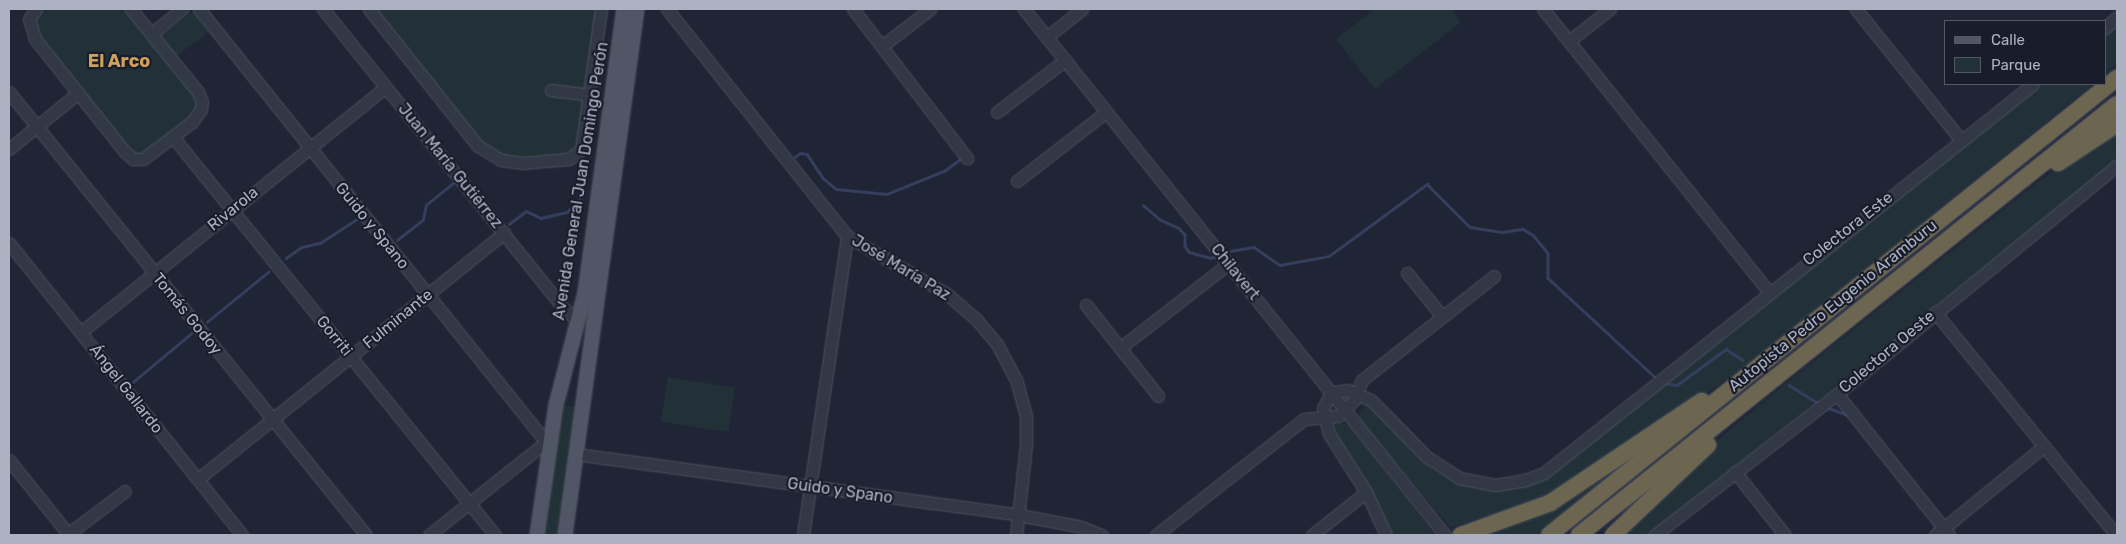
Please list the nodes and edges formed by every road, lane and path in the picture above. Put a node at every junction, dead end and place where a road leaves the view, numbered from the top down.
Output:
1 (36, 9) edge
2 (131, 9) edge
3 (182, 9) edge
4 (199, 9) edge
5 (323, 9) edge
6 (369, 9) edge
7 (601, 9) edge
8 (624, 9) edge
9 (637, 9) edge
10 (667, 9) edge
11 (852, 9) edge
12 (930, 9) edge
13 (1024, 9) edge
14 (1082, 9) edge
15 (1543, 9) edge
16 (1610, 9) edge
17 (1856, 9) edge
18 (2117, 18) edge
19 (2106, 27) edge
20 (151, 34) junction
21 (1047, 37) junction
22 (1569, 41) junction
23 (882, 46) junction
24 (1065, 60) junction
25 (2117, 69) edge
26 (2117, 78) edge
27 (2106, 79) edge
28 (2032, 85) edge
29 (2099, 85) edge
30 (386, 87) junction
31 (551, 90) dead end
32 (9, 92) edge
33 (78, 93) junction
34 (589, 95) junction
35 (2117, 104) edge
36 (997, 112) dead end
37 (1106, 112) junction
38 (2117, 124) edge
39 (36, 126) junction
40 (173, 137) junction
41 (1961, 140) junction
42 (309, 148) junction
43 (9, 149) edge
44 (967, 158) dead end
45 (2117, 166) edge
46 (1996, 175) junction
47 (1017, 181) dead end
48 (232, 210) junction
49 (504, 233) junction
50 (847, 236) junction
51 (9, 243) edge
52 (1930, 254) junction
53 (1222, 257) junction
54 (154, 273) junction
55 (1408, 273) dead end
56 (1494, 276) dead end
57 (1769, 292) junction
58 (427, 295) junction
59 (1086, 305) dead end
60 (1935, 312) junction
61 (1442, 316) junction
62 (579, 322) junction
63 (81, 332) junction
64 (1787, 344) junction
65 (1120, 348) junction
66 (350, 356) junction
67 (1793, 364) junction
68 (1356, 392) junction
69 (1331, 393) junction
70 (1158, 396) dead end
71 (1833, 398) junction
72 (556, 405) junction
73 (582, 409) junction
74 (1344, 411) junction
75 (1324, 418) junction
76 (273, 419) junction
77 (548, 442) junction
78 (2044, 446) junction
79 (576, 454) junction
80 (9, 460) edge
81 (1735, 472) junction
82 (198, 479) junction
83 (810, 487) junction
84 (125, 491) dead end
85 (1366, 492) junction
86 (469, 504) junction
87 (1019, 514) junction
88 (1942, 533) edge
89 (68, 535) edge
90 (242, 535) edge
91 (366, 535) edge
92 (430, 535) edge
93 (495, 535) edge
94 (537, 535) edge
95 (565, 535) edge
96 (802, 535) edge
97 (1016, 535) edge
98 (1102, 535) edge
99 (1156, 535) edge
100 (1312, 535) edge
101 (1386, 535) edge
102 (1445, 535) edge
103 (1461, 535) edge
104 (1550, 535) edge
105 (1579, 535) edge
106 (1613, 535) edge
107 (1655, 535) edge
108 (1785, 535) edge
109 (2116, 535) edge

1 - 33 street
2 - 20 street
3 - 20 street
4 - 42 street, Guido y Spano
5 - 30 street, Juan María Gutiérrez
6 - 34 street
7 - 34 street
8 - 62 main road, Avenida General Juan Domingo Perón
9 - 73 main road, Avenida General Juan Domingo Perón
10 - 50 street, José María Paz
11 - 23 street
12 - 23 street
13 - 21 street, Chilavert
14 - 21 street
15 - 22 street
16 - 22 street
17 - 41 street
18 - 19 street
20 - 40 street
21 - 24 street, Chilavert
22 - 57 street
23 - 44 street
24 - 36 street
24 - 37 street, Chilavert
25 - 27 highway
26 - 46 highway, Autopista Pedro Eugenio Aramburu
28 - 41 street, Colectora Este
29 - 46 highway
30 - 42 street, Rivarola
30 - 49 street, Juan María Gutiérrez
31 - 34 street
32 - 39 street, Tomás Godoy
33 - 39 street
33 - 40 street
35 - 52 highway, Autopista Pedro Eugenio Aramburu
37 - 47 street
37 - 53 street, Chilavert
38 - 52 highway
39 - 43 street
39 - 54 street, Tomás Godoy
40 - 48 street, Gorriti
41 - 57 street, Colectora Este
42 - 48 street, Rivarola
42 - 58 street, Guido y Spano
45 - 60 street, Colectora Oeste
46 - 64 highway, Autopista Pedro Eugenio Aramburu
48 - 54 street, Rivarola
48 - 66 street, Gorriti
49 - 58 street, Fulminante
49 - 62 street, Juan María Gutiérrez
50 - 83 street
50 - 87 street, José María Paz
51 - 63 street, Ángel Gallardo
52 - 67 highway, Autopista Pedro Eugenio Aramburu
53 - 65 street
53 - 69 street, Chilavert
54 - 63 street, Rivarola
54 - 76 street, Tomás Godoy
55 - 61 street
56 - 61 street
57 - 68 street, Colectora Este
58 - 66 street, Fulminante
58 - 77 street, Guido y Spano
59 - 65 street
60 - 71 street, Colectora Oeste
60 - 78 street
61 - 68 street
62 - 72 main road, Avenida General Juan Domingo Perón
63 - 82 street, Ángel Gallardo
64 - 103 highway
64 - 104 highway, Autopista Pedro Eugenio Aramburu
65 - 70 street
66 - 76 street, Fulminante
66 - 86 street, Gorriti
67 - 105 highway, Autopista Pedro Eugenio Aramburu
67 - 106 highway
68 - 69 street
68 - 74 street
69 - 74 street, Chilavert
69 - 75 street
71 - 81 street, Colectora Oeste
71 - 88 street
72 - 73 main road
72 - 77 main road, Avenida General Juan Domingo Perón
73 - 79 main road, Avenida General Juan Domingo Perón
74 - 75 street
74 - 102 street, Chilavert
75 - 85 street
75 - 99 street
76 - 82 street, Fulminante
76 - 91 street, Tomás Godoy
77 - 86 street
77 - 94 main road, Avenida General Juan Domingo Perón
78 - 88 street
78 - 109 street
79 - 83 street, Guido y Spano
79 - 95 main road, Avenida General Juan Domingo Perón
80 - 89 street
81 - 107 street, Colectora Oeste
81 - 108 street
82 - 90 street, Ángel Gallardo
83 - 87 street, Guido y Spano
83 - 96 street
84 - 89 street
85 - 100 street
85 - 101 street
86 - 92 street
86 - 93 street, Gorriti
87 - 97 street, José María Paz
87 - 98 street, Guido y Spano

